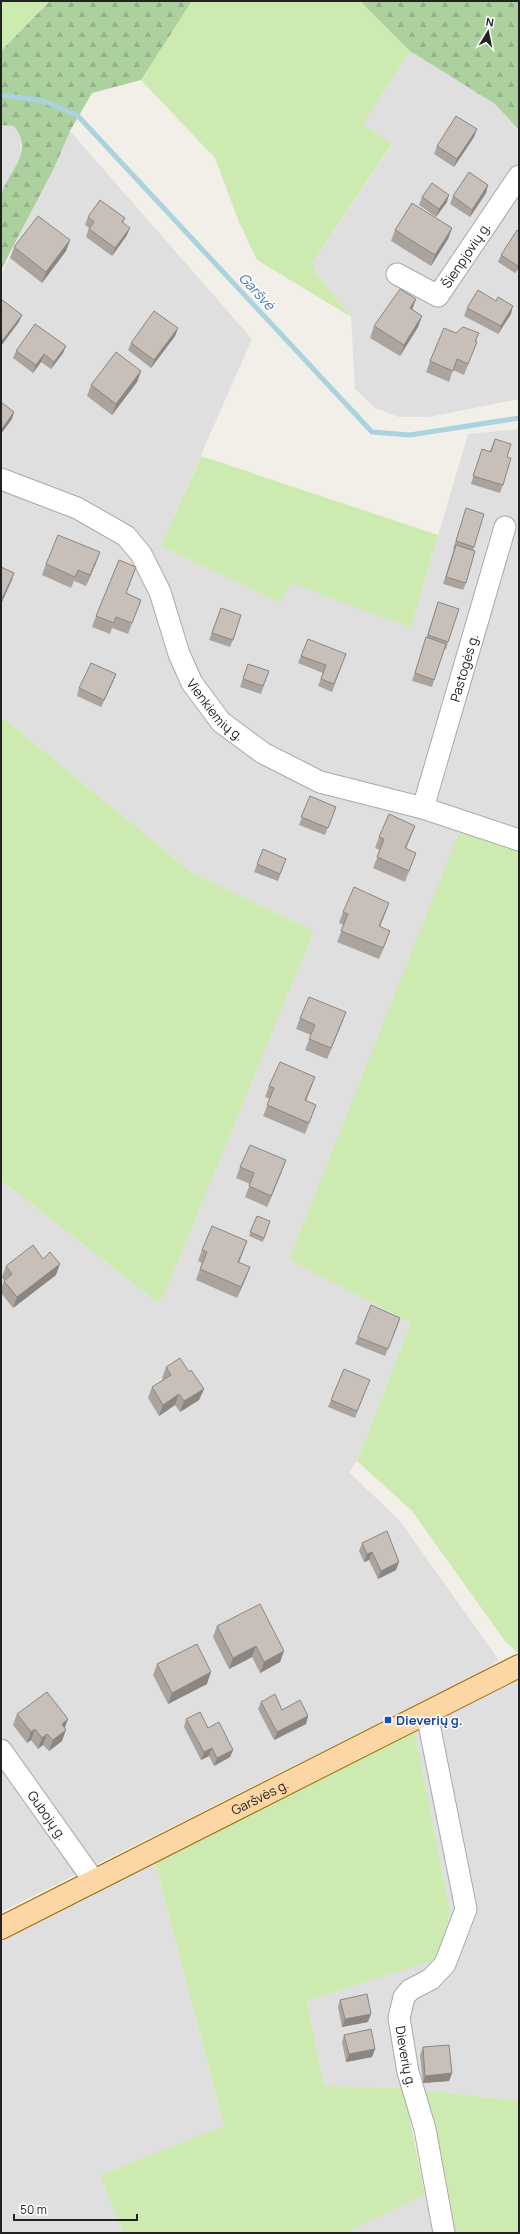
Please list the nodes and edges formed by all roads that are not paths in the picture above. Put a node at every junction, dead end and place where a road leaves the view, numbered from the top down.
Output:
1 (519, 176) edge
2 (397, 274) dead end
3 (1, 479) edge
4 (504, 527) dead end
5 (424, 808) junction
6 (519, 840) edge
7 (519, 1666) edge
8 (427, 1714) junction
9 (1, 1750) edge
10 (94, 1881) junction
11 (1, 1928) edge
12 (444, 2233) edge

1 - 2 street, Šienpjovių g.
3 - 5 street, Vienkiemių g.
4 - 5 street, Pastogės g.
5 - 6 street, Vienkiemių g.
7 - 8 main road, Garšvės g.
8 - 10 main road, Garšvės g.
8 - 12 street, Dieverių g.
9 - 10 street, Gubojų g.
10 - 11 main road, Garšvės g.

